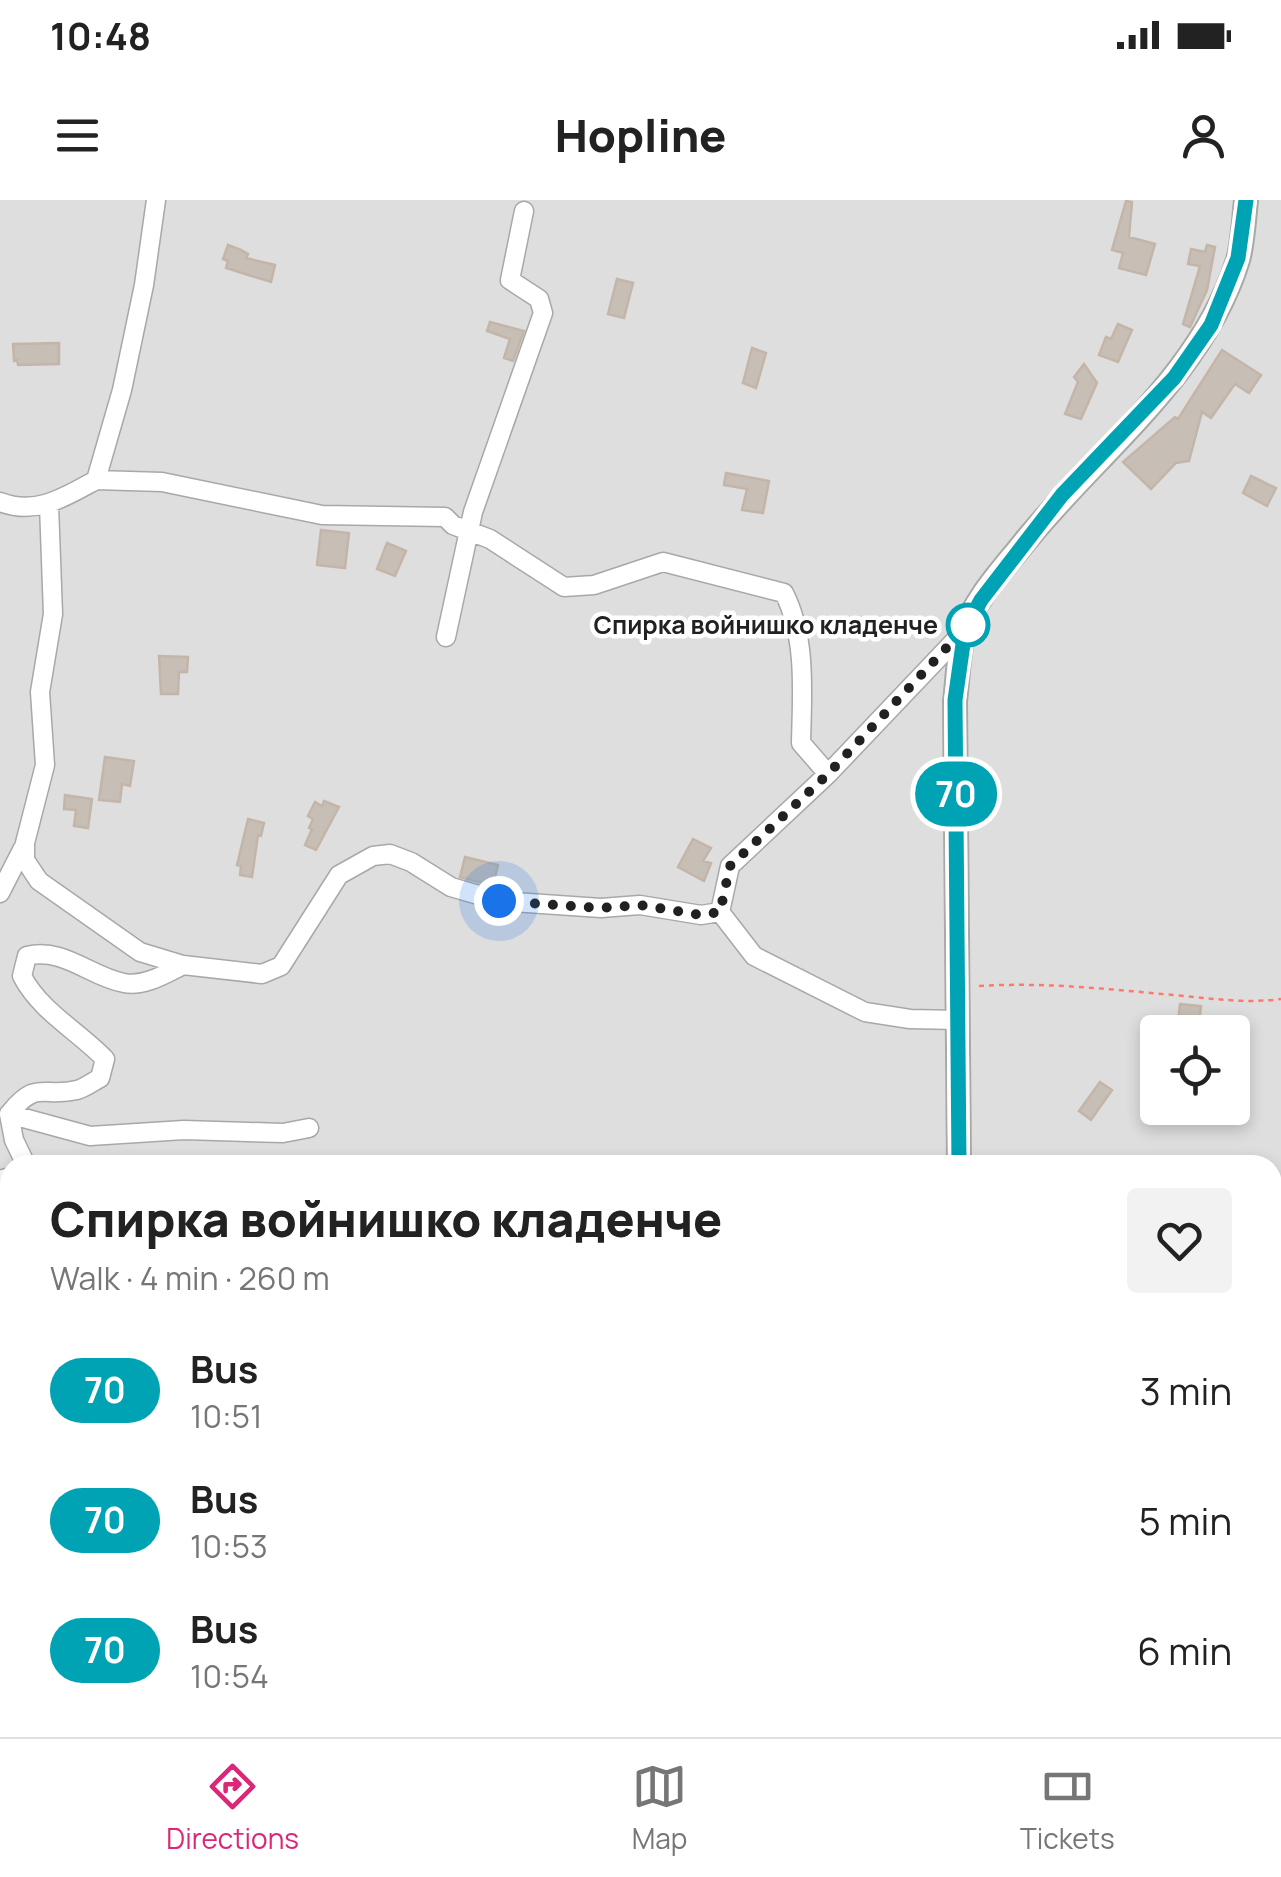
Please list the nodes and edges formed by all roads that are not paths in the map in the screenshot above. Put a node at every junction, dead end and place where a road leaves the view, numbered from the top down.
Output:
1 (156, 200) edge
2 (1246, 200) edge
3 (524, 211) dead end
4 (96, 480) junction
5 (0, 502) edge
6 (49, 505) junction
7 (471, 532) junction
8 (965, 630) junction
9 (446, 637) dead end
10 (828, 774) junction
11 (25, 844) junction
12 (0, 894) edge
13 (720, 912) junction
14 (183, 965) junction
15 (958, 1020) junction
16 (9, 1114) junction
17 (310, 1128) dead end
18 (22, 1155) edge
19 (959, 1155) edge

1 - 4 street
2 - 8 street
3 - 7 street
4 - 6 street
4 - 7 street
5 - 6 street
6 - 11 street
7 - 9 street
7 - 10 street
8 - 10 street
8 - 15 street
10 - 13 street
11 - 12 street
11 - 14 street
13 - 14 street
13 - 15 street
14 - 16 street
15 - 19 street
16 - 17 street
16 - 18 street

